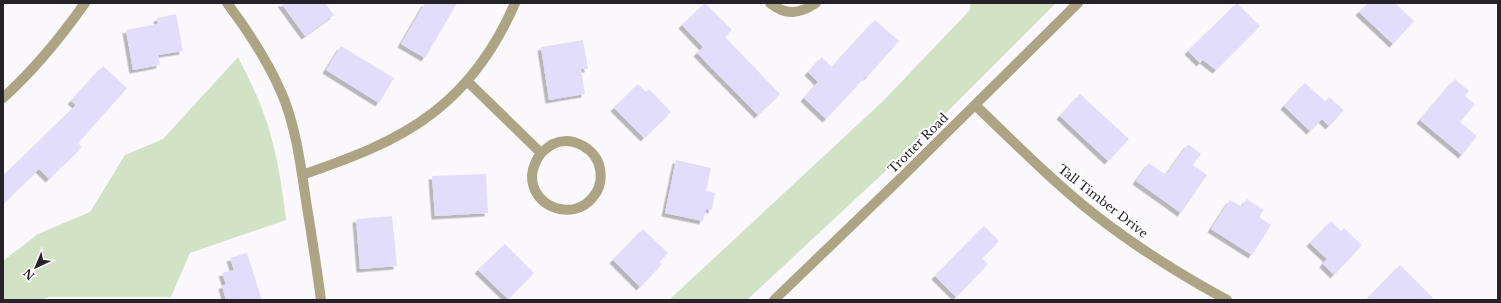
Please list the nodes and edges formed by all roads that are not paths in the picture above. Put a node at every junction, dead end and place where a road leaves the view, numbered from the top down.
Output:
1 (85, 3) edge
2 (227, 3) edge
3 (515, 3) edge
4 (770, 3) edge
5 (816, 3) edge
6 (1078, 3) edge
7 (467, 81) junction
8 (3, 98) edge
9 (975, 105) junction
10 (541, 153) junction
11 (302, 175) junction
12 (321, 300) edge
13 (774, 300) edge
14 (1227, 300) edge

1 - 8 street
2 - 11 street
3 - 7 street
4 - 5 street
6 - 9 street, Trotter Road
7 - 10 street
7 - 11 street
9 - 13 street, Trotter Road
9 - 14 street, Tall Timber Drive
10 - 10 street
11 - 12 street

